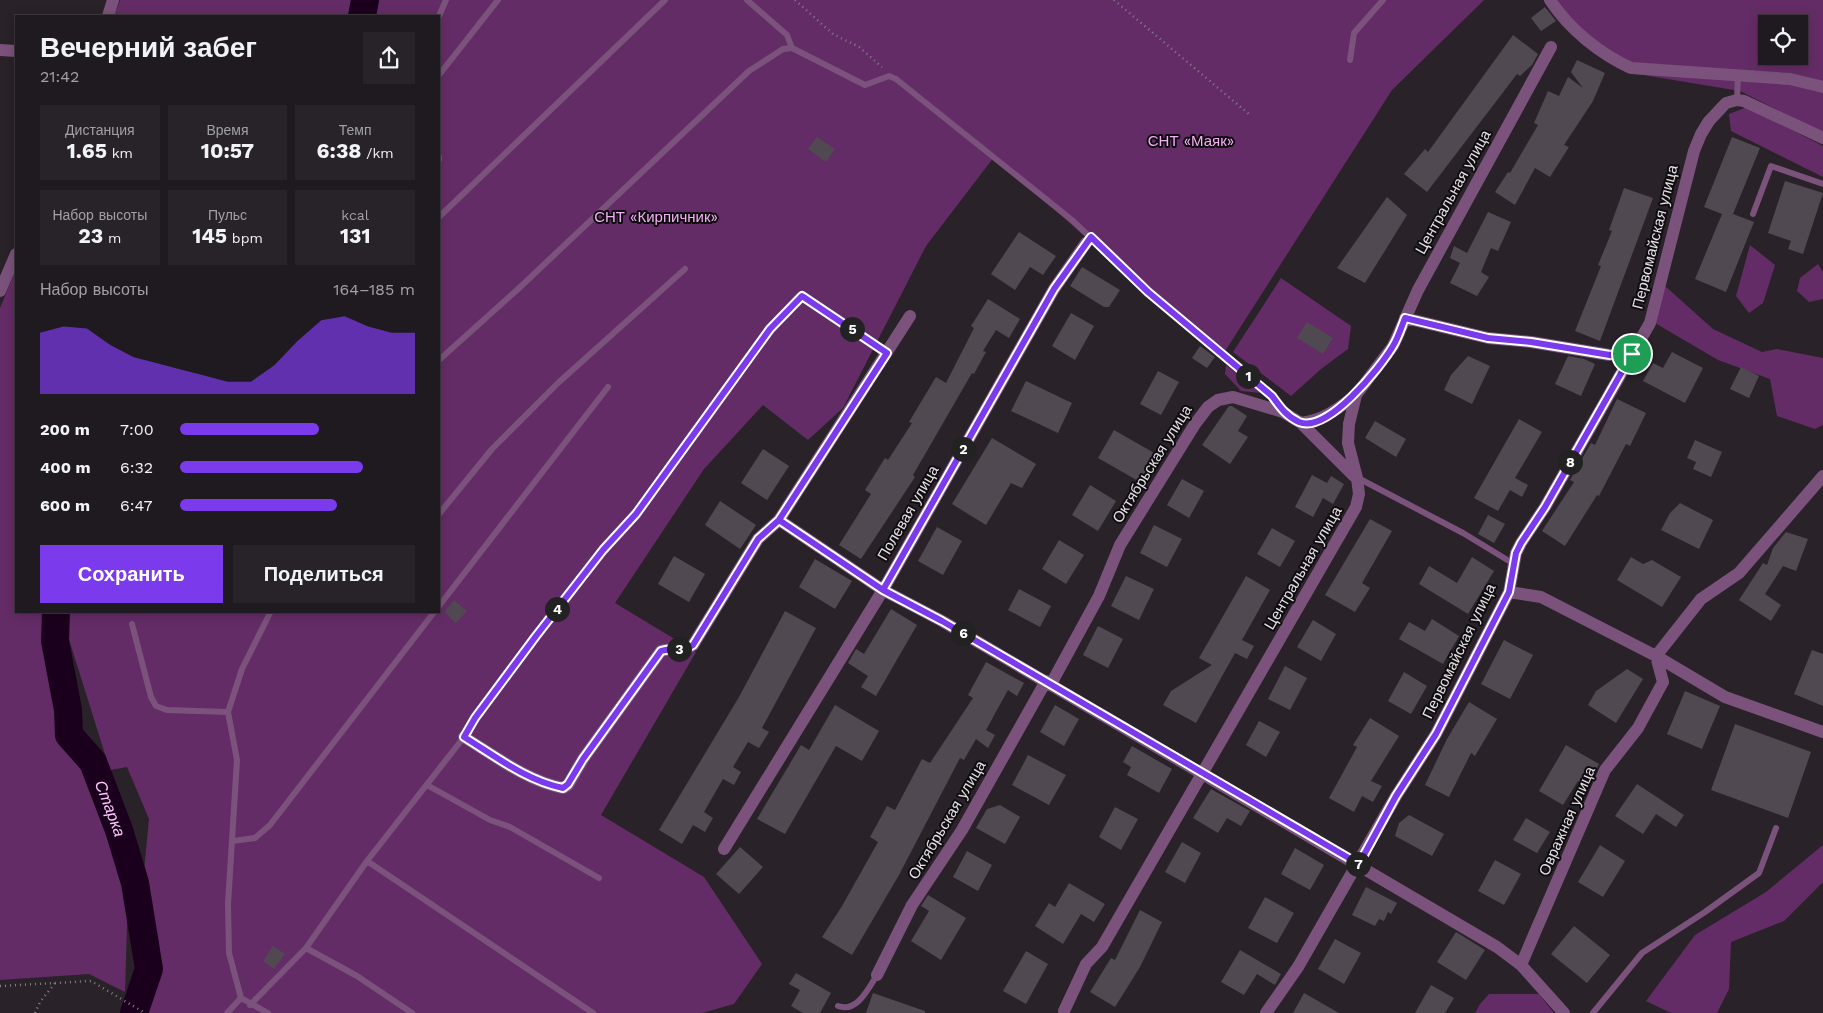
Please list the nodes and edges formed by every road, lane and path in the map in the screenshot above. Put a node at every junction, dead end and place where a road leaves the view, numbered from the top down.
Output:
1 (114, 0) edge
2 (446, 0) edge
3 (498, 0) edge
4 (665, 0) edge
5 (747, 0) edge
6 (795, 0) edge
7 (1114, 0) edge
8 (1122, 0) edge
9 (1383, 0) edge
10 (1550, 0) edge
11 (1119, 3) junction
12 (108, 15) edge
13 (439, 15) edge
14 (1551, 47) dead end
15 (792, 48) junction
16 (0, 50) edge
17 (15, 51) edge
18 (1350, 60) dead end
19 (440, 74) edge
20 (1738, 75) junction
21 (889, 76) junction
22 (1823, 88) edge
23 (1737, 100) junction
24 (1250, 115) dead end
25 (1823, 138) edge
26 (1823, 184) edge
27 (1753, 214) dead end
28 (440, 216) edge
29 (1088, 240) junction
30 (15, 256) edge
31 (685, 269) dead end
32 (0, 291) edge
33 (910, 316) dead end
34 (1405, 318) junction
35 (887, 353) junction
36 (1632, 354) junction
37 (440, 359) edge
38 (608, 387) dead end
39 (1356, 395) junction
40 (1283, 412) junction
41 (1301, 423) junction
42 (1823, 476) edge
43 (1357, 478) junction
44 (440, 513) edge
45 (779, 520) junction
46 (1514, 564) junction
47 (883, 590) junction
48 (1509, 592) junction
49 (440, 605) edge
50 (270, 613) edge
51 (433, 613) edge
52 (132, 624) dead end
53 (1656, 656) junction
54 (1048, 683) junction
55 (228, 712) junction
56 (1823, 732) edge
57 (464, 737) junction
58 (1204, 774) junction
59 (427, 785) junction
60 (1776, 828) dead end
61 (233, 841) junction
62 (724, 848) dead end
63 (367, 861) junction
64 (1359, 864) junction
65 (599, 878) dead end
66 (306, 948) junction
67 (1521, 965) junction
68 (877, 975) joint
69 (55, 983) junction
70 (0, 986) edge
71 (241, 998) junction
72 (250, 1005) junction
73 (838, 1006) dead end
74 (1064, 1011) dead end
75 (35, 1013) edge
76 (145, 1013) edge
77 (227, 1013) edge
78 (268, 1013) edge
79 (412, 1013) edge
80 (593, 1013) edge
81 (1266, 1013) edge
82 (1564, 1013) edge
83 (1593, 1013) edge

1 - 12 street
2 - 13 lane
3 - 19 lane
4 - 28 lane
5 - 15 lane
6 - 21 path
7 - 11 path
8 - 11 path
9 - 18 lane
10 - 20 street
11 - 24 path
14 - 34 street, Центральная улица
15 - 21 lane
15 - 37 lane
16 - 17 street
20 - 22 street
20 - 23 lane
21 - 29 lane
23 - 25 street
23 - 36 street, Первомайская улица
26 - 27 lane
29 - 40 lane
29 - 47 street, Полевая улица
30 - 32 street
31 - 44 lane
33 - 35 street
34 - 36 street
34 - 39 street, Центральная улица
35 - 45 street
35 - 57 lane
36 - 46 street, Первомайская улица
38 - 49 lane
39 - 41 street
39 - 43 street, Центральная улица
40 - 41 street
40 - 54 street, Октябрьская улица
41 - 43 street
42 - 53 street
43 - 46 lane
43 - 58 street, Центральная улица
45 - 47 street
45 - 57 street
46 - 48 street, Первомайская улица
47 - 54 street
47 - 62 street, Полевая улица
48 - 53 street
48 - 64 street, Первомайская улица
50 - 55 lane
51 - 61 lane
52 - 55 lane
53 - 56 street
53 - 67 street, Овражная улица
54 - 58 street
54 - 68 street, Октябрьская улица
55 - 61 lane
57 - 59 lane
58 - 64 street
58 - 74 street, Центральная улица
59 - 63 lane
59 - 65 lane
60 - 83 lane
61 - 71 lane
63 - 66 lane
63 - 80 lane
64 - 67 street
64 - 81 street, Первомайская улица
66 - 72 lane
66 - 79 lane
67 - 82 street
68 - 73 lane
69 - 70 path
69 - 75 path
69 - 76 path
71 - 72 lane
71 - 77 lane
72 - 78 lane

